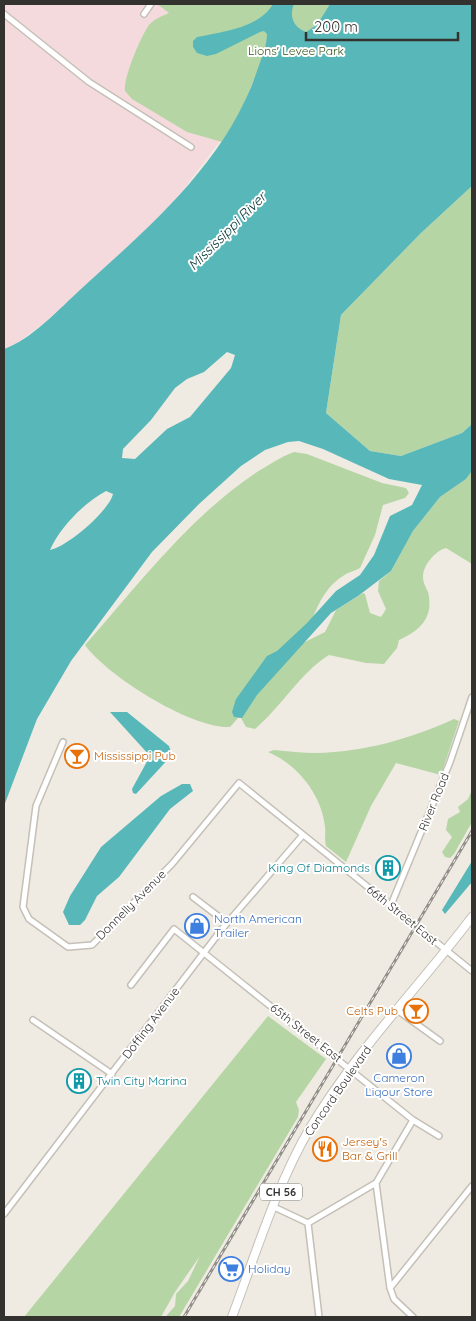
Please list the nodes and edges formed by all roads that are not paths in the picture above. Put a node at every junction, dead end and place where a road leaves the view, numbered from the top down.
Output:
1 (151, 4) edge
2 (4, 14) edge
3 (144, 14) dead end
4 (191, 147) dead end
5 (472, 697) edge
6 (62, 742) dead end
7 (239, 783) joint
8 (302, 836) junction
9 (193, 897) dead end
10 (391, 905) junction
11 (472, 917) edge
12 (227, 923) junction
13 (446, 950) junction
14 (205, 953) junction
15 (472, 971) edge
16 (131, 985) dead end
17 (397, 1010) junction
18 (32, 1020) dead end
19 (440, 1041) dead end
20 (351, 1068) junction
21 (112, 1074) junction
22 (413, 1120) junction
23 (439, 1136) dead end
24 (376, 1183) junction
25 (472, 1186) edge
26 (274, 1207) junction
27 (4, 1214) edge
28 (308, 1223) junction
29 (390, 1288) junction
30 (232, 1317) edge
31 (319, 1317) edge
32 (413, 1317) edge

1 - 3 street
2 - 4 street
5 - 10 street, River Road
6 - 7 street, Donnelly Avenue
7 - 8 street, 66th Street East
8 - 10 street, 66th Street East
8 - 12 street, Doffing Avenue
9 - 12 street
10 - 13 street, 66th Street East
11 - 13 main road, Concord Boulevard / CH 56
12 - 14 street, Doffing Avenue
13 - 15 street, 66th Street East
13 - 17 main road, Concord Boulevard / CH 56
14 - 16 street, 65th Street East
14 - 20 street, 65th Street East
14 - 21 street, Doffing Avenue
17 - 19 street
17 - 20 main road, Concord Boulevard / CH 56
18 - 21 street
20 - 22 street, 65th Street East
20 - 26 main road, Concord Boulevard / CH 56
21 - 27 street, Doffing Avenue
22 - 23 street, 65th Street East
22 - 24 street
24 - 28 street
24 - 29 street
25 - 29 street
26 - 28 street
26 - 30 main road, Concord Boulevard / CH 56
28 - 31 street
29 - 32 street

